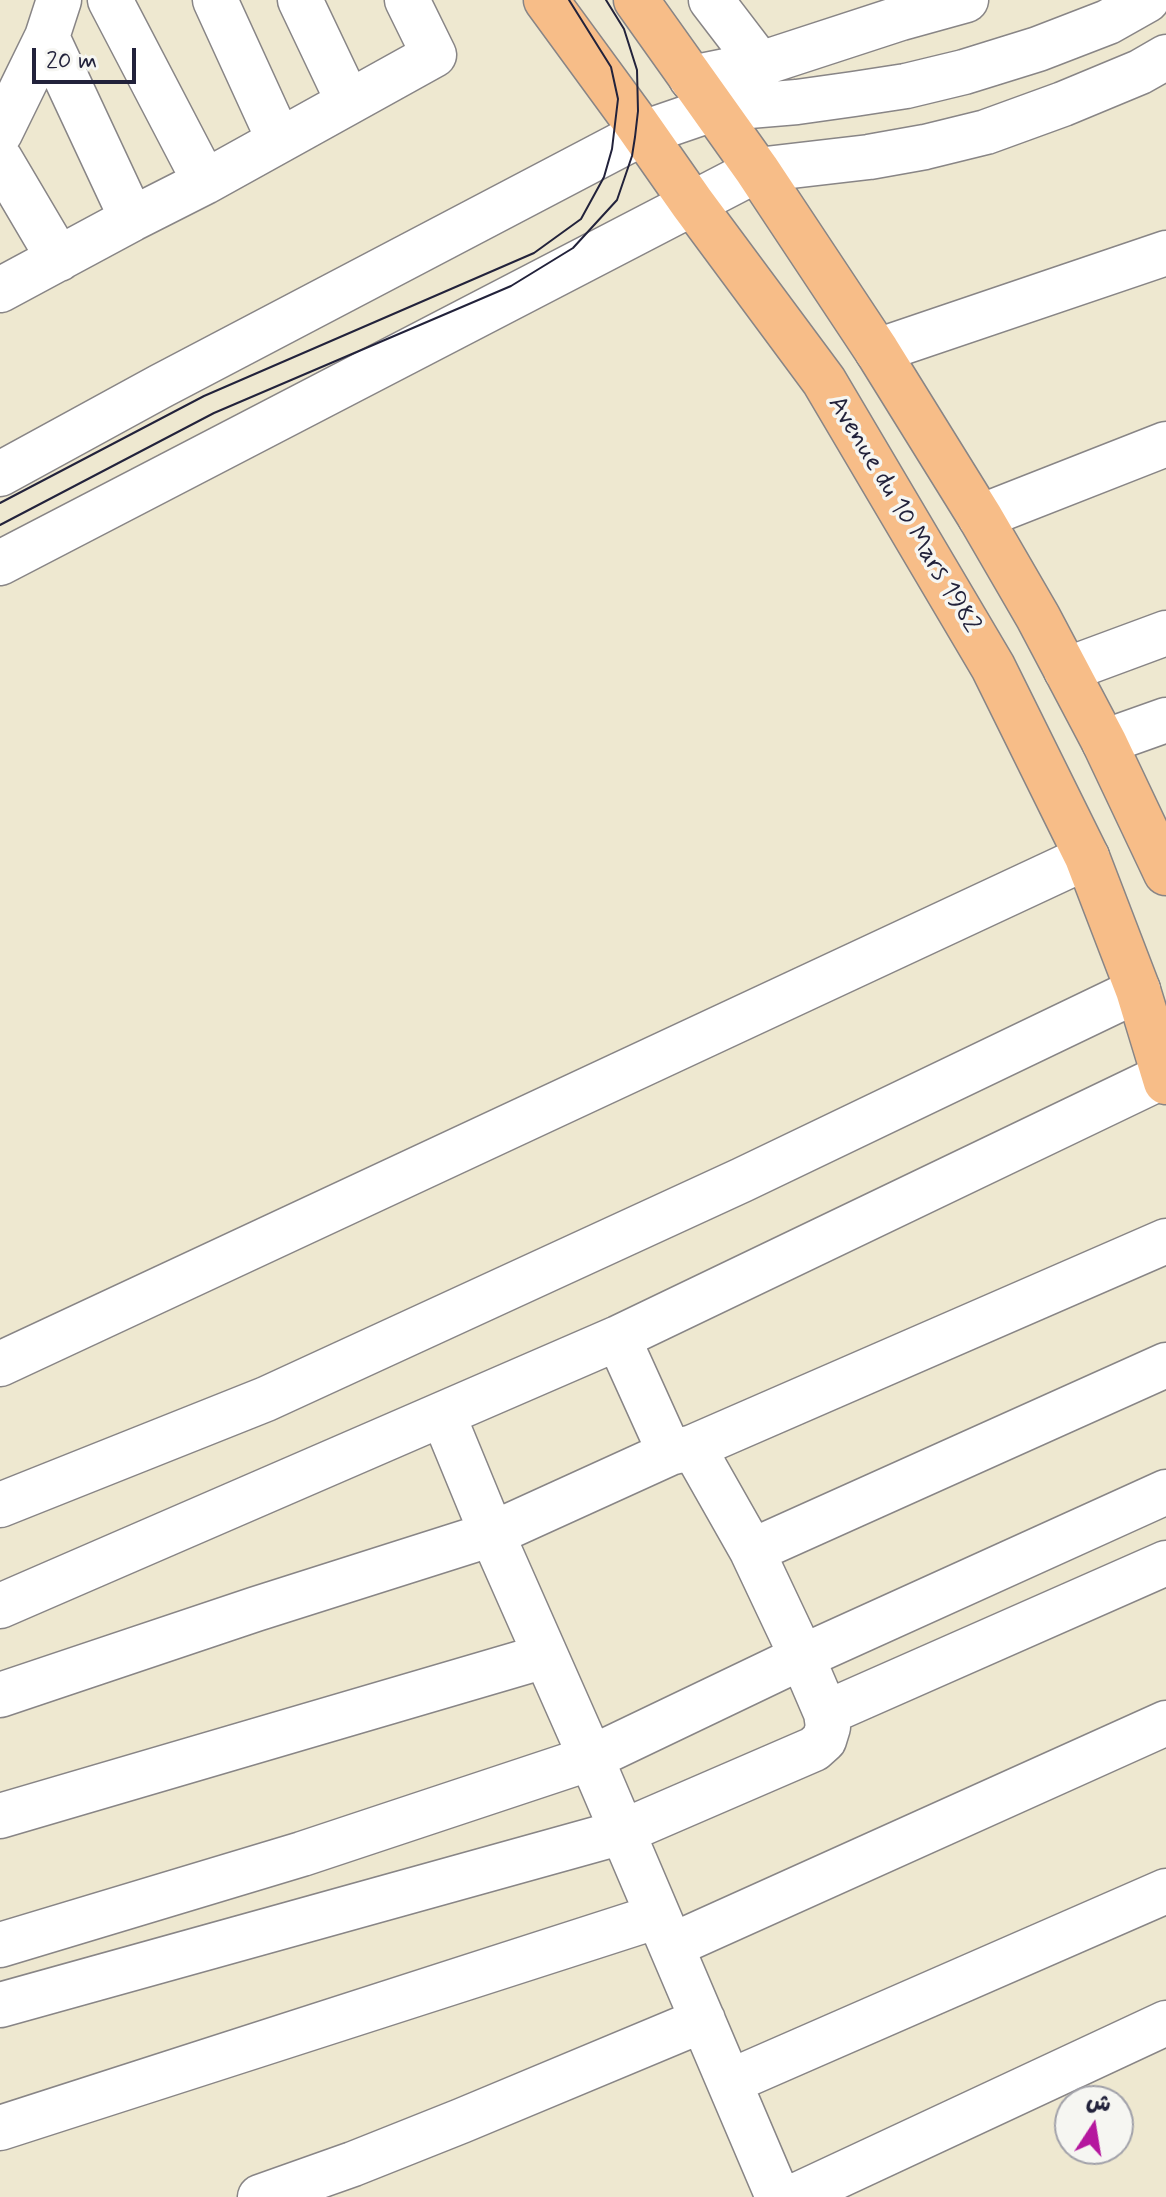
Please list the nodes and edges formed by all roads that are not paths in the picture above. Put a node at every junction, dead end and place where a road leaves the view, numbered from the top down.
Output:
1 (110, 0) edge
2 (215, 0) edge
3 (300, 0) edge
4 (407, 0) edge
5 (546, 0) edge
6 (636, 0) edge
7 (711, 0) edge
8 (966, 0) edge
9 (1147, 0) edge
10 (894, 9) edge
11 (53, 19) edge
12 (1166, 57) edge
13 (760, 64) junction
14 (702, 93) junction
15 (348, 101) junction
16 (0, 133) edge
17 (643, 133) junction
18 (279, 140) junction
19 (0, 159) edge
20 (757, 170) junction
21 (205, 182) junction
22 (692, 203) junction
23 (132, 219) junction
24 (1166, 253) edge
25 (59, 259) junction
26 (0, 290) edge
27 (877, 351) junction
28 (1166, 444) edge
29 (0, 474) edge
30 (980, 517) junction
31 (0, 563) edge
32 (1166, 633) edge
33 (1066, 670) junction
34 (1166, 720) edge
35 (1104, 742) junction
36 (1087, 857) junction
37 (1166, 873) edge
38 (1138, 990) junction
39 (1165, 1079) edge
40 (1166, 1241) edge
41 (618, 1338) junction
42 (0, 1364) edge
43 (1166, 1365) edge
44 (443, 1415) junction
45 (682, 1450) junction
46 (1166, 1492) edge
47 (0, 1505) edge
48 (492, 1534) junction
49 (752, 1551) junction
50 (1166, 1563) edge
51 (0, 1606) edge
52 (545, 1656) junction
53 (802, 1657) junction
54 (0, 1695) edge
55 (826, 1713) junction
56 (1166, 1723) edge
57 (591, 1758) junction
58 (0, 1816) edge
59 (622, 1832) junction
60 (1166, 1891) edge
61 (664, 1931) junction
62 (0, 1945) edge
63 (0, 2005) edge
64 (703, 2020) junction
65 (1166, 2023) edge
66 (729, 2082) junction
67 (0, 2128) edge
68 (260, 2197) edge
69 (778, 2197) edge
70 (793, 2197) edge

1 - 21 street
2 - 18 street
3 - 15 street
4 - 15 street
5 - 17 main road, Avenue du 10 Mars 1982
6 - 14 main road
7 - 13 street
8 - 10 street
9 - 14 street
10 - 13 street
11 - 16 street
11 - 23 street
12 - 20 street
13 - 14 street
14 - 17 street
14 - 20 main road
15 - 18 street
17 - 22 main road, Avenue du 10 Mars 1982
17 - 29 street
18 - 21 street
19 - 25 street
20 - 22 street
20 - 27 main road
21 - 23 street
22 - 31 street
22 - 36 main road, Avenue du 10 Mars 1982
23 - 25 street
24 - 27 street
25 - 26 street
27 - 30 main road
28 - 30 street
30 - 33 main road
32 - 33 street
33 - 35 main road
34 - 35 street
35 - 37 main road
36 - 38 main road, Avenue du 10 Mars 1982
36 - 42 street
38 - 39 main road, Avenue du 10 Mars 1982
38 - 47 street
39 - 41 street
40 - 45 street
41 - 44 street
41 - 45 street
43 - 49 street
44 - 48 street
44 - 51 street
45 - 48 street
45 - 49 street
46 - 53 street
48 - 52 street
48 - 54 street
49 - 53 street
50 - 55 street
52 - 57 street
52 - 58 street
53 - 55 street
53 - 57 street
55 - 59 street
56 - 61 street
57 - 59 street
57 - 62 street
59 - 61 street
59 - 63 street
60 - 66 street
61 - 64 street
61 - 67 street
64 - 66 street
64 - 68 street
65 - 70 street
66 - 69 street

